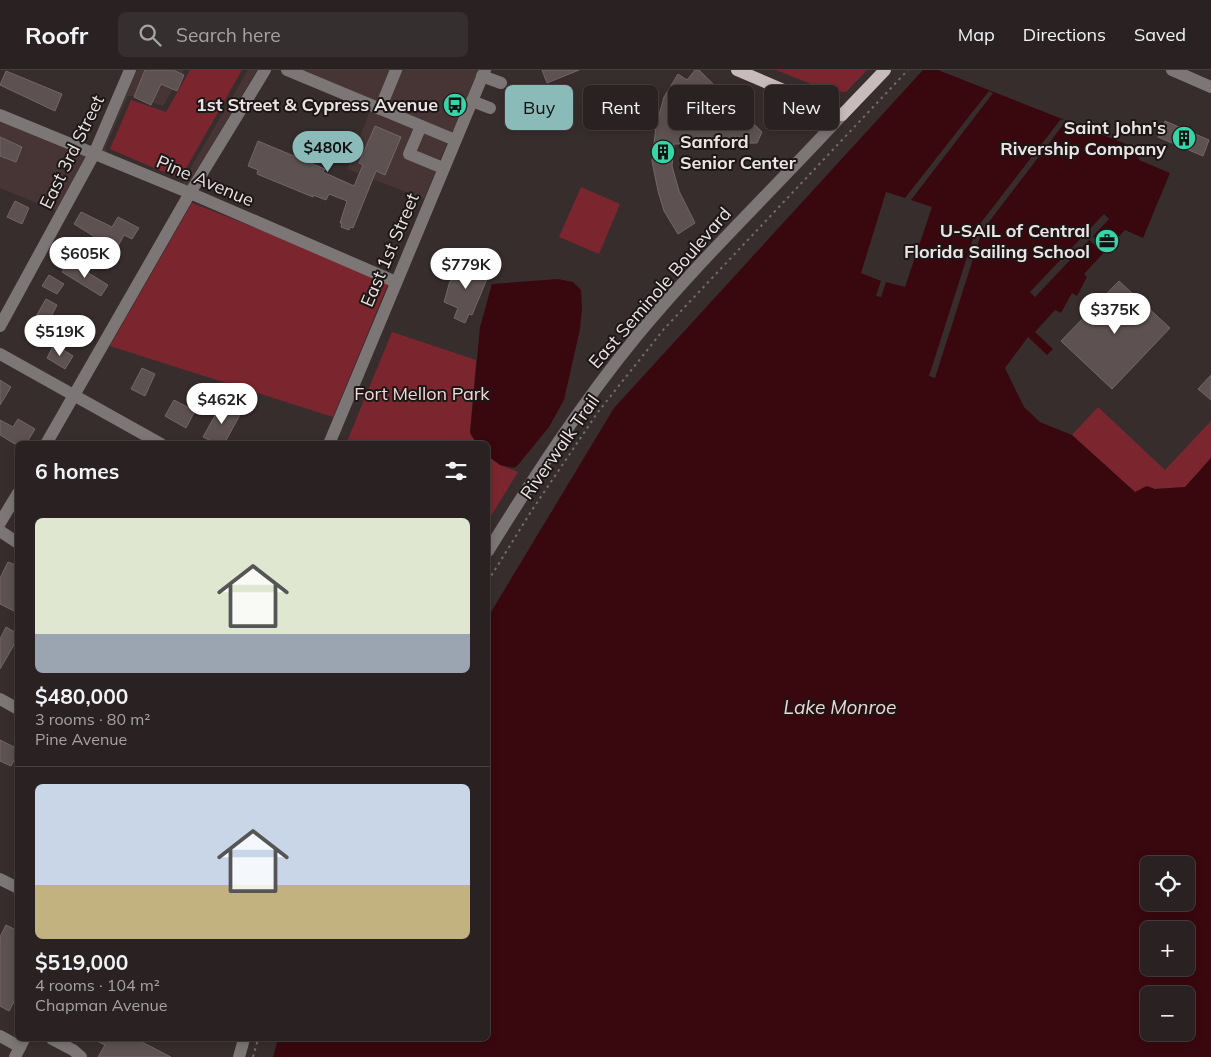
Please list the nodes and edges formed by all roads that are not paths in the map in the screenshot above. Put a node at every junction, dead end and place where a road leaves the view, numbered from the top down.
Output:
1 (130, 70) edge
2 (265, 70) edge
3 (286, 70) edge
4 (396, 70) edge
5 (737, 70) edge
6 (885, 70) edge
7 (1172, 70) edge
8 (483, 73) edge
9 (501, 83) dead end
10 (1211, 87) edge
11 (472, 101) junction
12 (490, 108) dead end
13 (380, 109) junction
14 (0, 115) edge
15 (842, 115) junction
16 (420, 126) junction
17 (455, 140) junction
18 (94, 154) junction
19 (443, 168) junction
20 (190, 193) junction
21 (396, 282) junction
22 (0, 326) edge
23 (0, 354) edge
24 (74, 395) junction
25 (48, 441) edge
26 (156, 441) edge
27 (330, 441) edge
28 (15, 498) edge
29 (0, 523) edge
30 (0, 531) edge
31 (15, 541) edge
32 (490, 548) edge
33 (0, 699) edge
34 (15, 707) edge
35 (0, 879) edge
36 (15, 886) edge
37 (0, 1036) edge
38 (55, 1041) edge
39 (243, 1041) edge
40 (20, 1047) edge
41 (81, 1057) edge
42 (239, 1057) edge

1 - 18 street, East 3rd Street
2 - 20 street
3 - 13 street
4 - 13 street
5 - 15 main road
6 - 15 main road, East Seminole Boulevard
7 - 10 street
8 - 9 street
8 - 11 street, East 1st Street
11 - 12 street
11 - 17 street, East 1st Street
13 - 16 street
14 - 18 street, Pine Avenue
15 - 32 street, East Seminole Boulevard
16 - 17 street
16 - 19 street
17 - 19 street, East 1st Street
18 - 20 street, Pine Avenue
18 - 22 street, East 3rd Street
19 - 21 street, East 1st Street
20 - 21 street, Pine Avenue
20 - 24 street
21 - 27 street, East 1st Street
23 - 24 street
24 - 25 street
24 - 26 street
28 - 29 street
30 - 31 street
33 - 34 street
35 - 36 street
37 - 40 street
38 - 41 street
39 - 42 street

